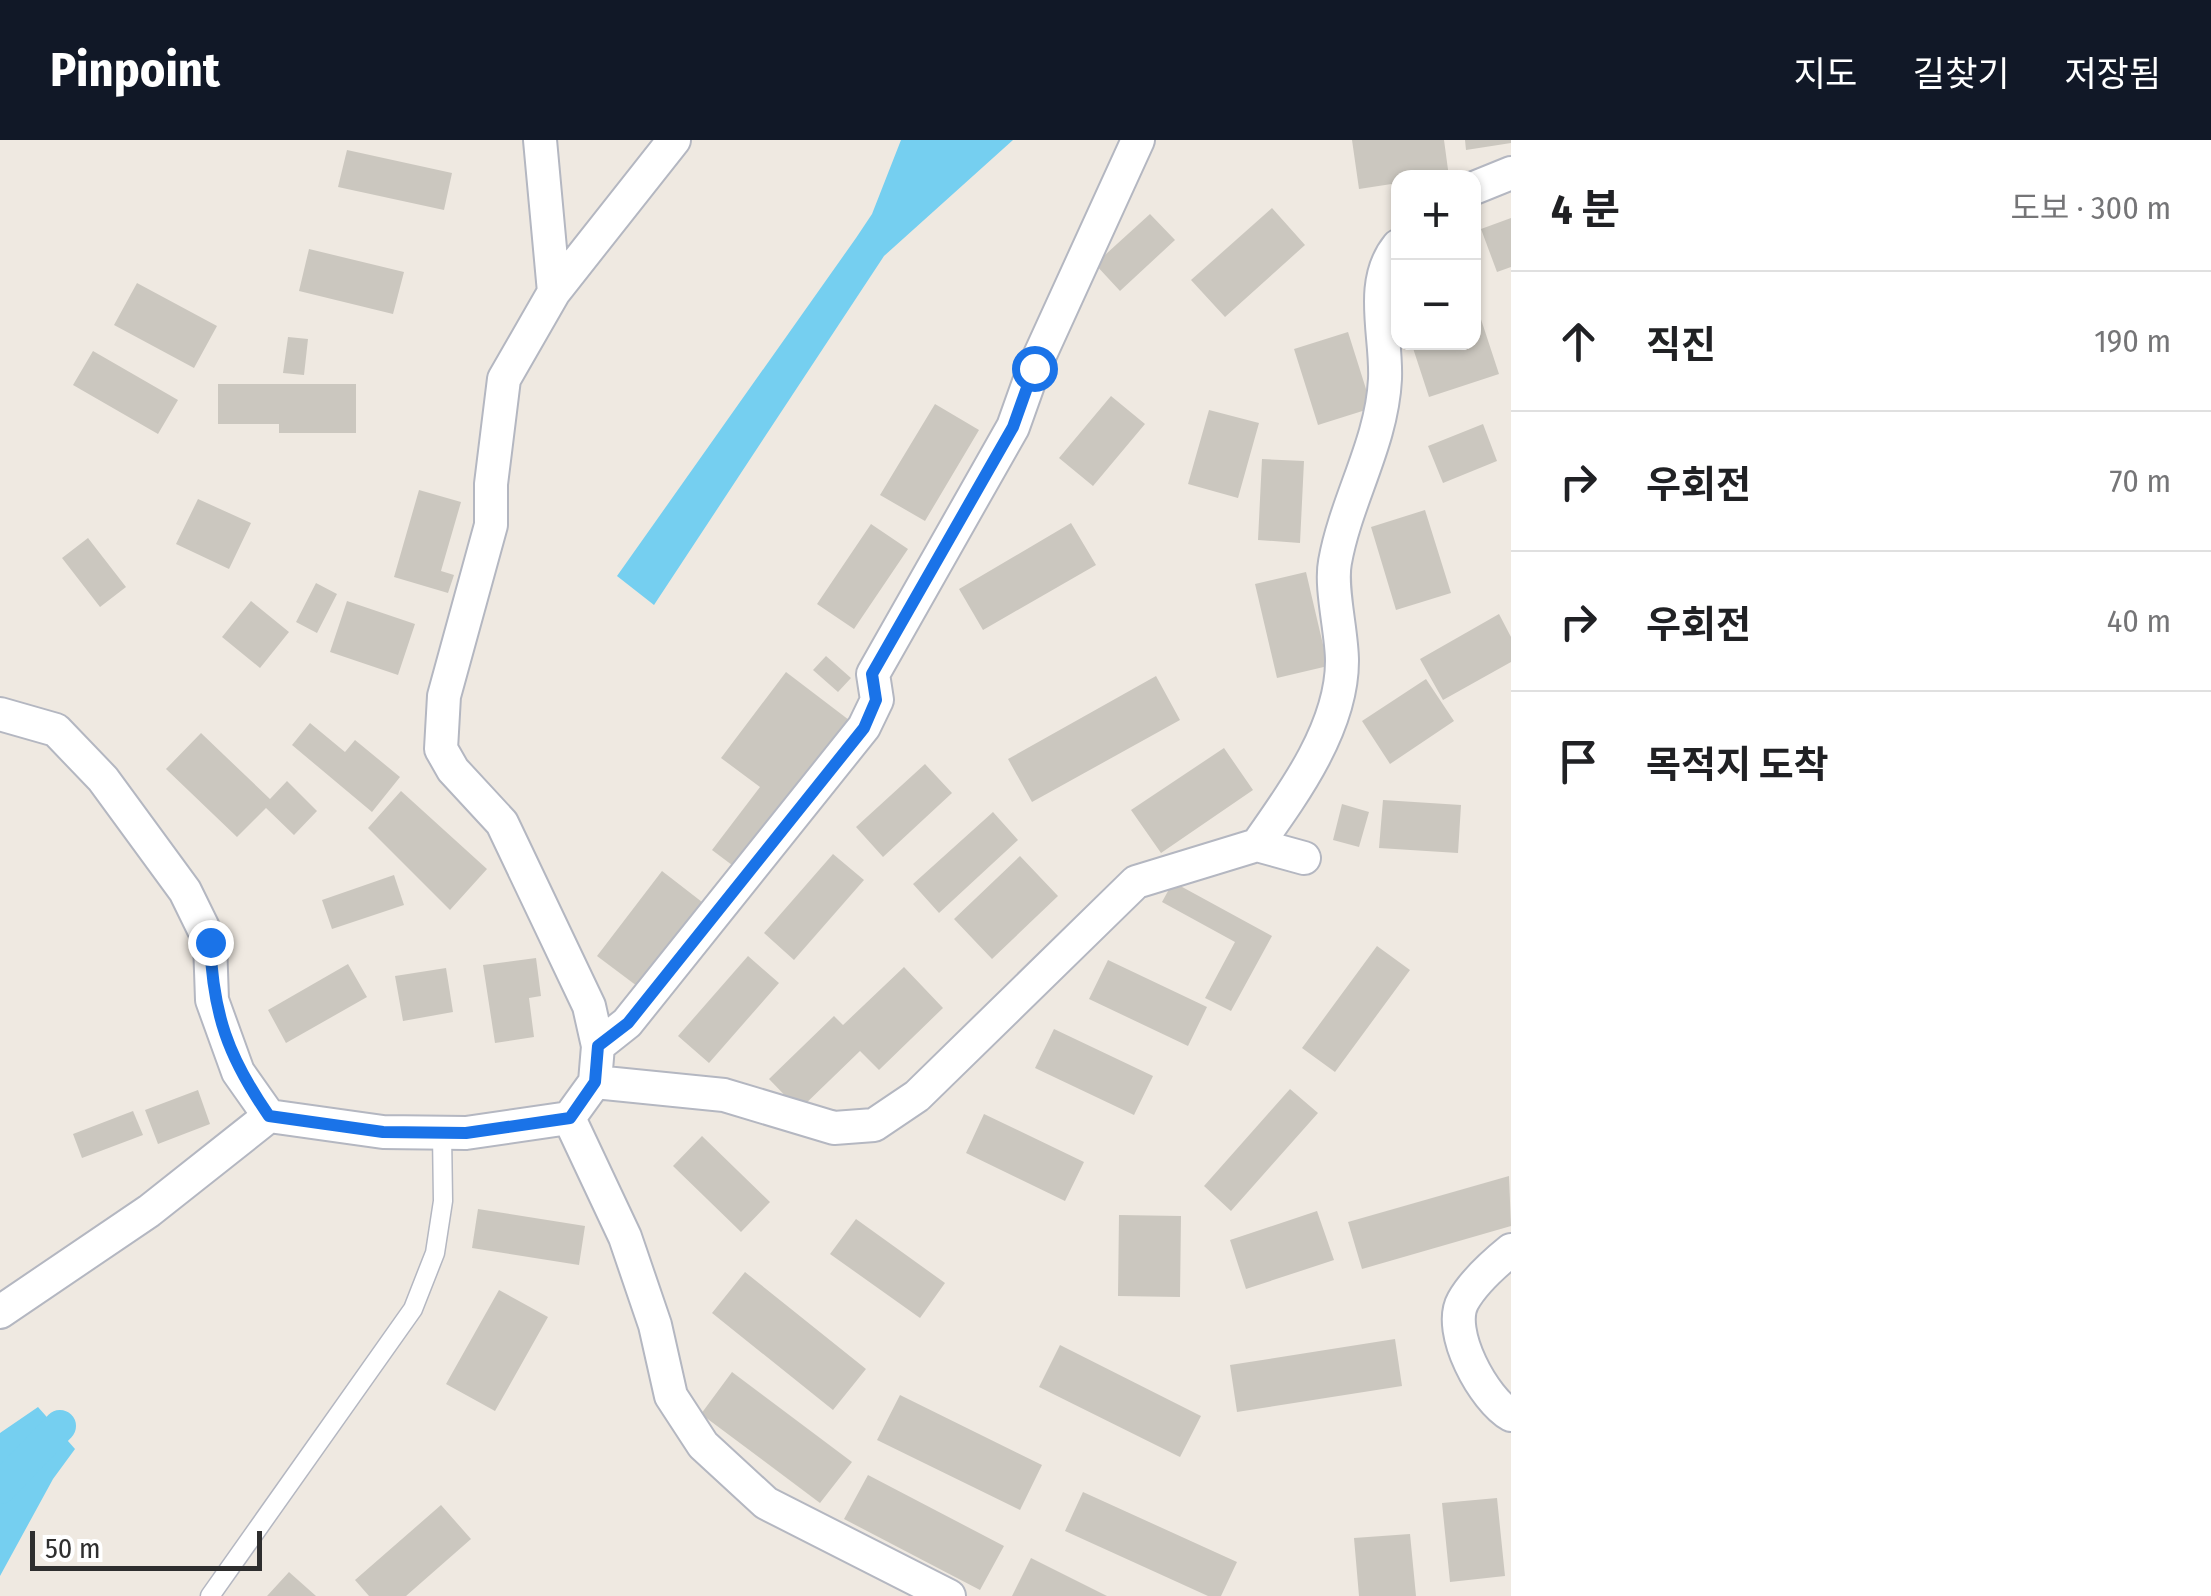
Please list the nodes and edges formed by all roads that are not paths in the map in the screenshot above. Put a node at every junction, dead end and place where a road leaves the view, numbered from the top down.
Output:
1 (540, 140) edge
2 (674, 140) edge
3 (1138, 140) edge
4 (1511, 173) edge
5 (1481, 185) edge
6 (1391, 255) edge
7 (554, 292) junction
8 (0, 714) edge
9 (1258, 845) junction
10 (1304, 858) dead end
11 (598, 1046) junction
12 (595, 1082) junction
13 (269, 1116) junction
14 (570, 1118) junction
15 (442, 1133) junction
16 (1511, 1250) edge
17 (0, 1312) edge
18 (1511, 1415) edge
19 (210, 1596) edge
20 (949, 1596) edge

1 - 7 street
2 - 7 street
3 - 11 street
4 - 5 street
6 - 9 street
7 - 11 street
8 - 13 street
9 - 10 street
9 - 12 street
11 - 12 street
12 - 14 street
13 - 15 street
13 - 17 street
14 - 15 street
14 - 20 street
15 - 19 lane
16 - 18 street

